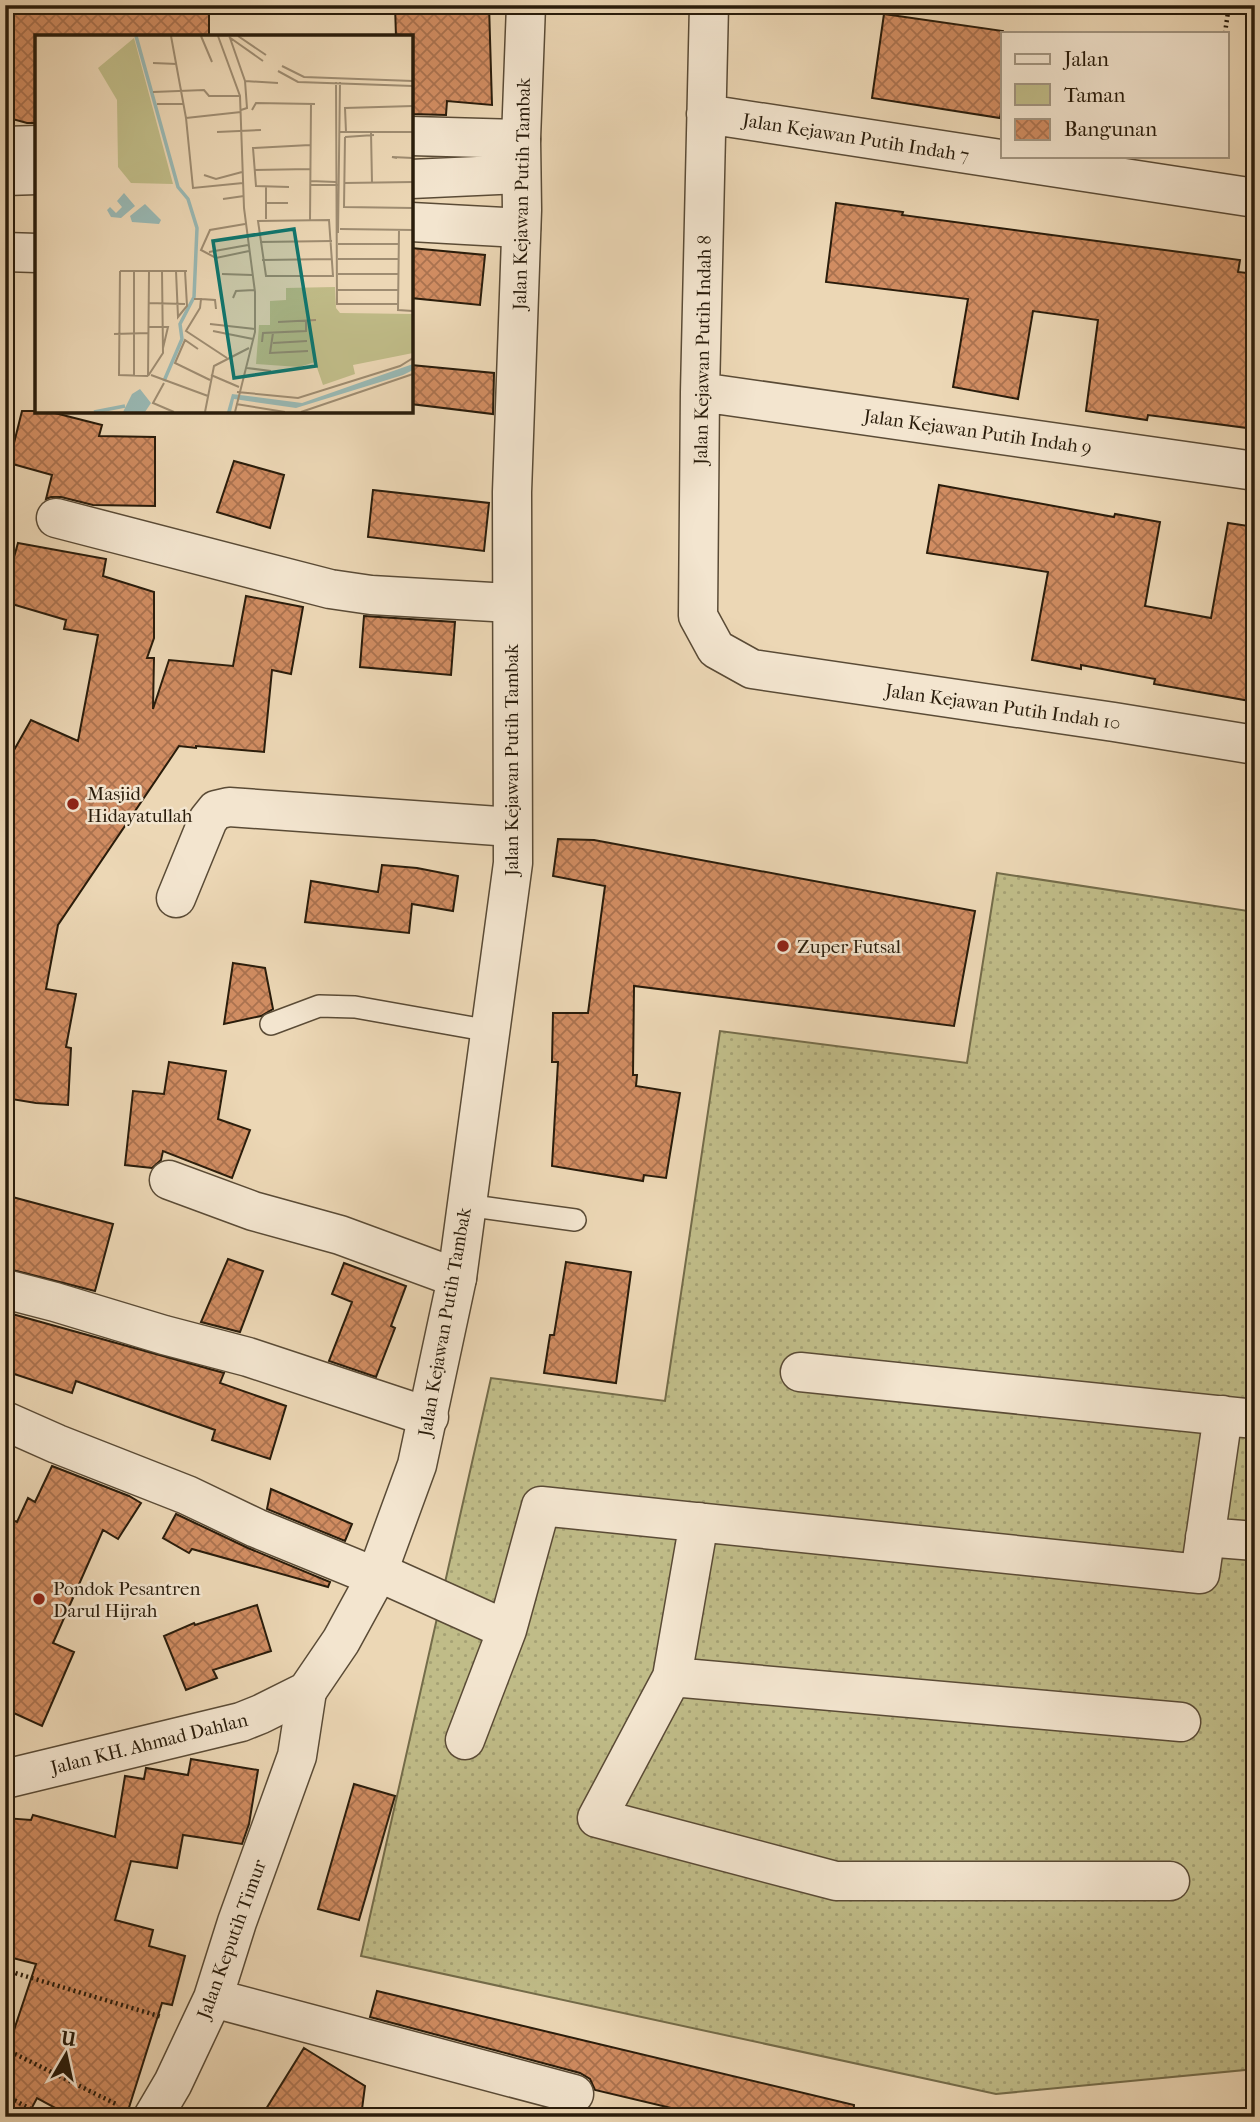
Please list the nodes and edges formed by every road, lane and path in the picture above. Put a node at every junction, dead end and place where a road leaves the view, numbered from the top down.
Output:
1 (526, 5) edge
2 (709, 5) edge
3 (1229, 5) edge
4 (1224, 32) edge
5 (706, 114) junction
6 (413, 136) edge
7 (35, 145) edge
8 (5, 146) edge
9 (521, 157) junction
10 (35, 175) edge
11 (5, 176) edge
12 (413, 179) edge
13 (1255, 198) edge
14 (413, 222) edge
15 (521, 228) junction
16 (5, 252) edge
17 (35, 253) edge
18 (700, 392) junction
19 (1255, 471) edge
20 (56, 518) dead end
21 (511, 603) junction
22 (751, 669) joint
23 (1255, 745) edge
24 (512, 827) junction
25 (176, 898) dead end
26 (271, 1024) dead end
27 (490, 1031) junction
28 (169, 1180) dead end
29 (466, 1205) junction
30 (575, 1220) dead end
31 (457, 1278) junction
32 (5, 1289) edge
33 (800, 1372) dead end
34 (429, 1417) junction
35 (1239, 1417) edge
36 (5, 1421) edge
37 (699, 1522) junction
38 (1205, 1537) junction
39 (1255, 1541) edge
40 (377, 1574) junction
41 (508, 1630) junction
42 (672, 1676) junction
43 (307, 1691) junction
44 (1181, 1722) dead end
45 (465, 1740) dead end
46 (5, 1779) edge
47 (1170, 1881) dead end
48 (5, 1970) edge
49 (14, 1972) junction
50 (5, 2001) edge
51 (206, 2013) junction
52 (5, 2049) edge
53 (574, 2094) dead end
54 (5, 2095) edge
55 (117, 2104) dead end
56 (45, 2117) edge
57 (153, 2117) edge

1 - 9 street, Jalan Kejawan Putih Tambak
2 - 5 street, Jalan Kejawan Putih Indah 8
3 - 4 path
5 - 13 street, Jalan Kejawan Putih Indah 7
5 - 18 street, Jalan Kejawan Putih Indah 8
6 - 9 street
7 - 8 street
9 - 12 street
9 - 15 street, Jalan Kejawan Putih Tambak
10 - 11 street
14 - 15 street
15 - 21 street, Jalan Kejawan Putih Tambak
16 - 17 street
18 - 19 street, Jalan Kejawan Putih Indah 9
18 - 22 street, Jalan Kejawan Putih Indah 8
20 - 21 street
21 - 24 street, Jalan Kejawan Putih Tambak
22 - 23 street, Jalan Kejawan Putih Indah 10
24 - 25 street
24 - 27 street, Jalan Kejawan Putih Tambak
26 - 27 lane
27 - 29 street, Jalan Kejawan Putih Tambak
28 - 31 street
29 - 30 lane
29 - 31 street, Jalan Kejawan Putih Tambak
31 - 34 street, Jalan Kejawan Putih Tambak
32 - 34 street
33 - 35 street
34 - 40 street, Jalan Kejawan Putih Tambak
35 - 38 street
36 - 40 street
37 - 38 street
37 - 41 street
37 - 42 street
38 - 39 street
40 - 41 street
40 - 43 street, Jalan Kejawan Putih Tambak
41 - 45 street
42 - 44 street
42 - 47 street
43 - 46 street, Jalan KH. Ahmad Dahlan
43 - 51 street, Jalan Keputih Timur
48 - 49 path
49 - 50 path
49 - 51 path
51 - 53 street
51 - 57 street, Jalan Keputih Timur
52 - 55 path
54 - 56 path

